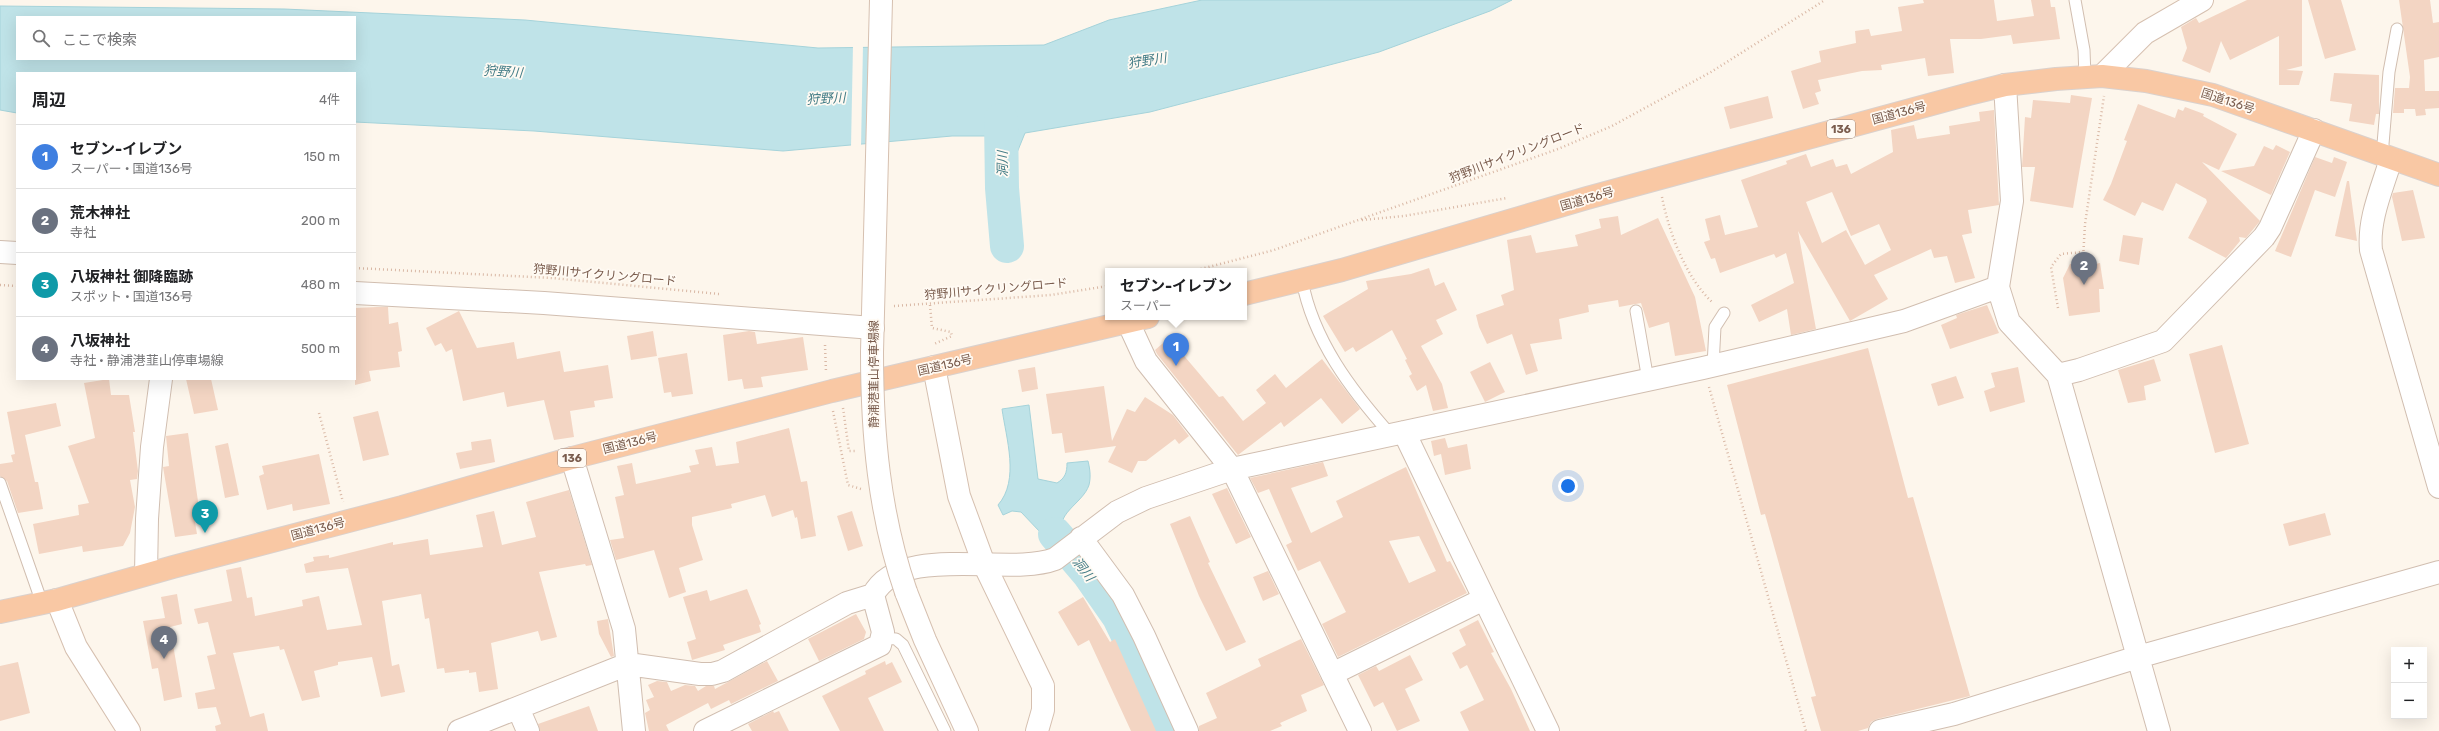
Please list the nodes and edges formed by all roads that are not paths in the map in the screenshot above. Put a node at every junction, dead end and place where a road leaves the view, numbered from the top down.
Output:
1 (881, 0) edge
2 (2075, 0) edge
3 (2202, 0) edge
4 (2397, 29) dead end
5 (2097, 82) junction
6 (2005, 85) junction
7 (2314, 130) junction
8 (2387, 157) junction
9 (2439, 175) edge
10 (0, 252) edge
11 (16, 253) edge
12 (1302, 280) junction
13 (1998, 287) junction
14 (356, 293) edge
15 (1247, 293) edge
16 (1636, 311) dead end
17 (1724, 313) road end
18 (1134, 320) edge
19 (1138, 320) edge
20 (873, 328) junction
21 (934, 367) junction
22 (1708, 367) junction
23 (2058, 375) junction
24 (161, 380) edge
25 (1648, 380) junction
26 (1398, 433) junction
27 (572, 458) junction
28 (1232, 469) junction
29 (0, 483) edge
30 (2439, 487) edge
31 (1079, 540) junction
32 (984, 564) junction
33 (2439, 572) edge
34 (146, 574) junction
35 (874, 595) junction
36 (1484, 599) junction
37 (50, 602) junction
38 (0, 612) edge
39 (883, 638) junction
40 (2138, 657) junction
41 (628, 664) junction
42 (1332, 674) junction
43 (518, 708) junction
44 (129, 731) edge
45 (459, 731) edge
46 (528, 731) edge
47 (634, 731) edge
48 (705, 731) edge
49 (944, 731) edge
50 (967, 731) edge
51 (1037, 731) edge
52 (1187, 731) edge
53 (1360, 731) edge
54 (1548, 731) edge
55 (1880, 731) edge
56 (2159, 731) edge

1 - 20 street, 静浦港韮山停車場線
2 - 5 lane
3 - 5 street
4 - 8 lane
5 - 6 highway, 国道136号 / 136
5 - 7 highway, 国道136号 / 136
6 - 12 highway, 国道136号 / 136
6 - 13 street
7 - 8 highway, 国道136号 / 136
7 - 23 street
8 - 9 highway, 国道136号 / 136
8 - 30 street
10 - 11 street
12 - 15 highway, 国道136号 / 136
12 - 26 lane
13 - 22 street
13 - 23 street
14 - 20 street
16 - 25 lane
17 - 22 lane
18 - 21 highway, 国道136号 / 136
19 - 28 street
20 - 50 street, 静浦港韮山停車場線, bridge
21 - 27 highway, 国道136号 / 136
21 - 32 street
22 - 25 street
23 - 40 street
24 - 34 street
25 - 26 street
26 - 28 street
26 - 36 street
27 - 34 highway, 国道136号 / 136
27 - 41 street
28 - 31 street
28 - 42 street
29 - 37 lane
31 - 32 street
31 - 52 street
32 - 35 street
32 - 51 street
33 - 40 street
34 - 37 highway, 国道136号 / 136
35 - 39 street
35 - 41 street
36 - 42 street
36 - 54 street
37 - 38 highway, 国道136号 / 136
37 - 44 street
39 - 48 street
39 - 49 lane
40 - 55 street
40 - 56 street
41 - 43 street
41 - 47 street
42 - 53 street
43 - 45 street
43 - 46 street

